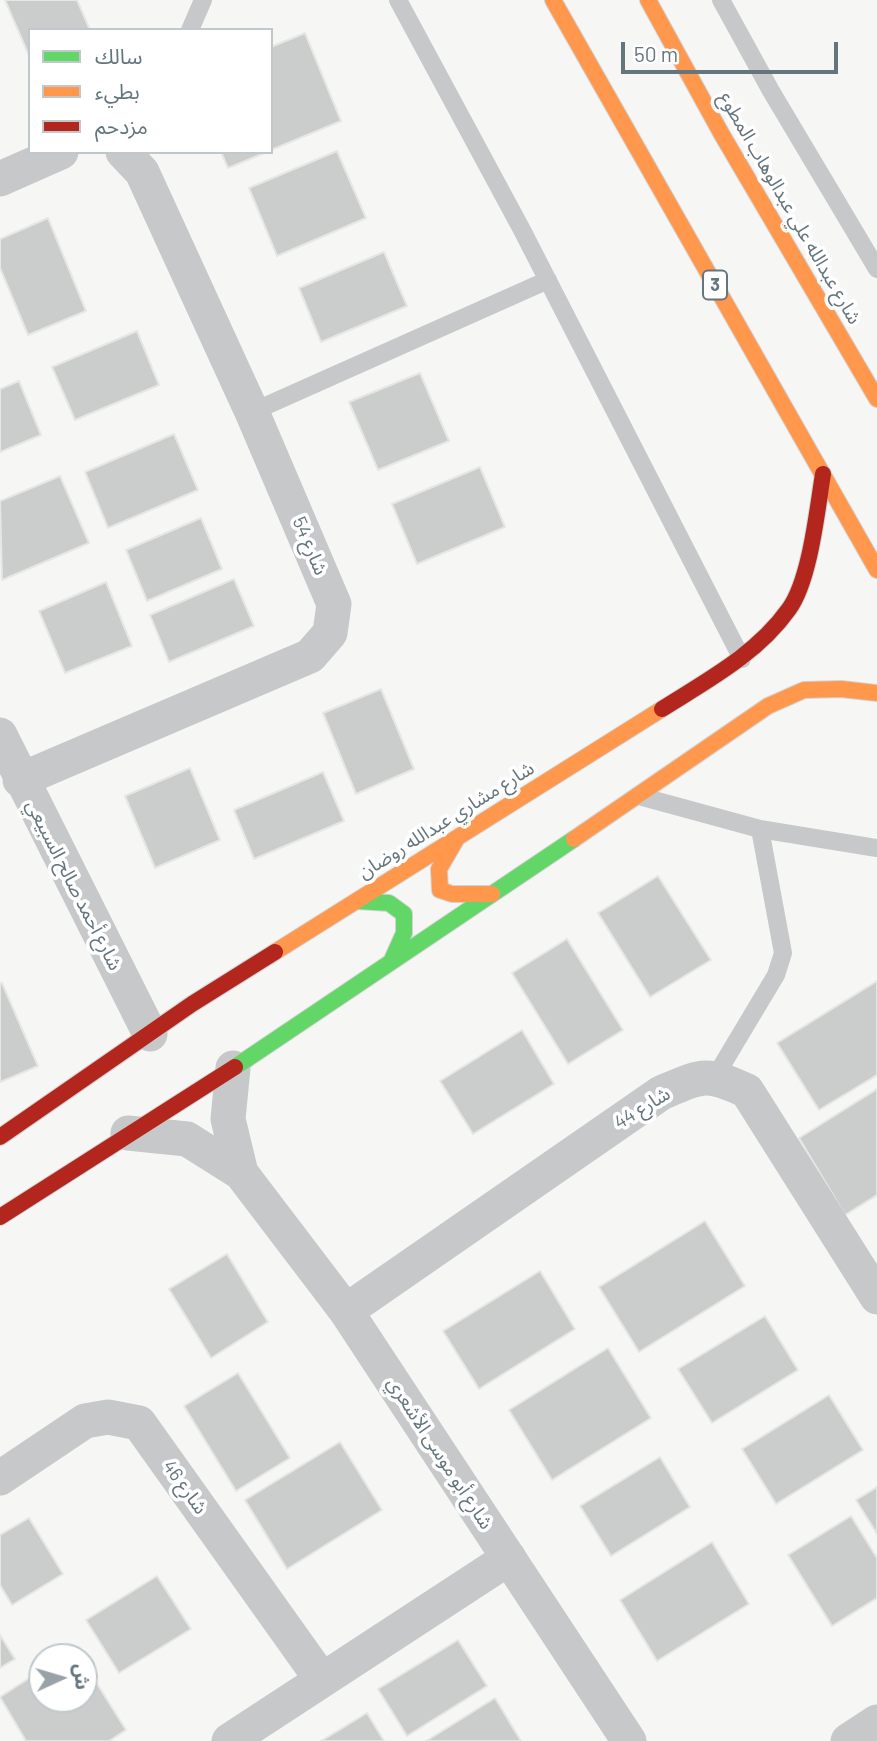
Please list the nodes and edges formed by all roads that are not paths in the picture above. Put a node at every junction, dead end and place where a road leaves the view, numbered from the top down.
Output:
1 (203, 0) edge
2 (398, 0) edge
3 (553, 0) edge
4 (648, 0) edge
5 (721, 0) edge
6 (191, 28) edge
7 (56, 154) edge
8 (125, 154) edge
9 (0, 179) edge
10 (877, 269) edge
11 (548, 280) junction
12 (877, 399) edge
13 (253, 412) junction
14 (823, 474) junction
15 (877, 570) edge
16 (743, 659) junction
17 (877, 693) edge
18 (0, 735) edge
19 (20, 780) junction
20 (639, 796) junction
21 (760, 829) junction
22 (457, 838) junction
23 (877, 848) edge
24 (492, 894) junction
25 (356, 901) junction
26 (391, 962) junction
27 (150, 1034) junction
28 (233, 1068) junction
29 (715, 1077) junction
30 (128, 1133) junction
31 (0, 1137) edge
32 (241, 1173) junction
33 (0, 1217) edge
34 (877, 1297) edge
35 (346, 1311) junction
36 (0, 1478) edge
37 (509, 1558) junction
38 (322, 1680) junction
39 (877, 1722) edge
40 (229, 1741) edge
41 (629, 1741) edge
42 (848, 1741) edge

1 - 6 lane
2 - 11 lane
3 - 14 street, 3
4 - 12 street, شارع عبدالله علي عبدالوهاب المطوع
5 - 10 lane
7 - 9 street
8 - 13 street, شارع 54
11 - 13 lane
11 - 16 lane
13 - 19 street, شارع 54
14 - 15 street, 3
14 - 16 street, شارع مشاري عبدالله روضان
16 - 22 street, شارع مشاري عبدالله روضان
17 - 20 street
18 - 19 street, شارع أحمد صالح السبيعي
19 - 27 street, شارع أحمد صالح السبيعي
20 - 21 lane
20 - 24 street
21 - 23 lane
21 - 29 lane
22 - 24 street
22 - 25 street, شارع مشاري عبدالله روضان
24 - 26 street
25 - 26 street
25 - 27 street, شارع مشاري عبدالله روضان
26 - 28 street
27 - 31 street, شارع مشاري عبدالله روضان
28 - 30 street
28 - 32 street, شارع أبو موسى الأشعري
29 - 34 street
29 - 35 street, شارع 44
30 - 32 street, شارع أبو موسى الأشعري
30 - 33 street
32 - 35 street, شارع أبو موسى الأشعري
35 - 37 street, شارع أبو موسى الأشعري
36 - 38 street, شارع 46
37 - 38 street
37 - 41 street, شارع أبو موسى الأشعري
38 - 40 street
39 - 42 street

